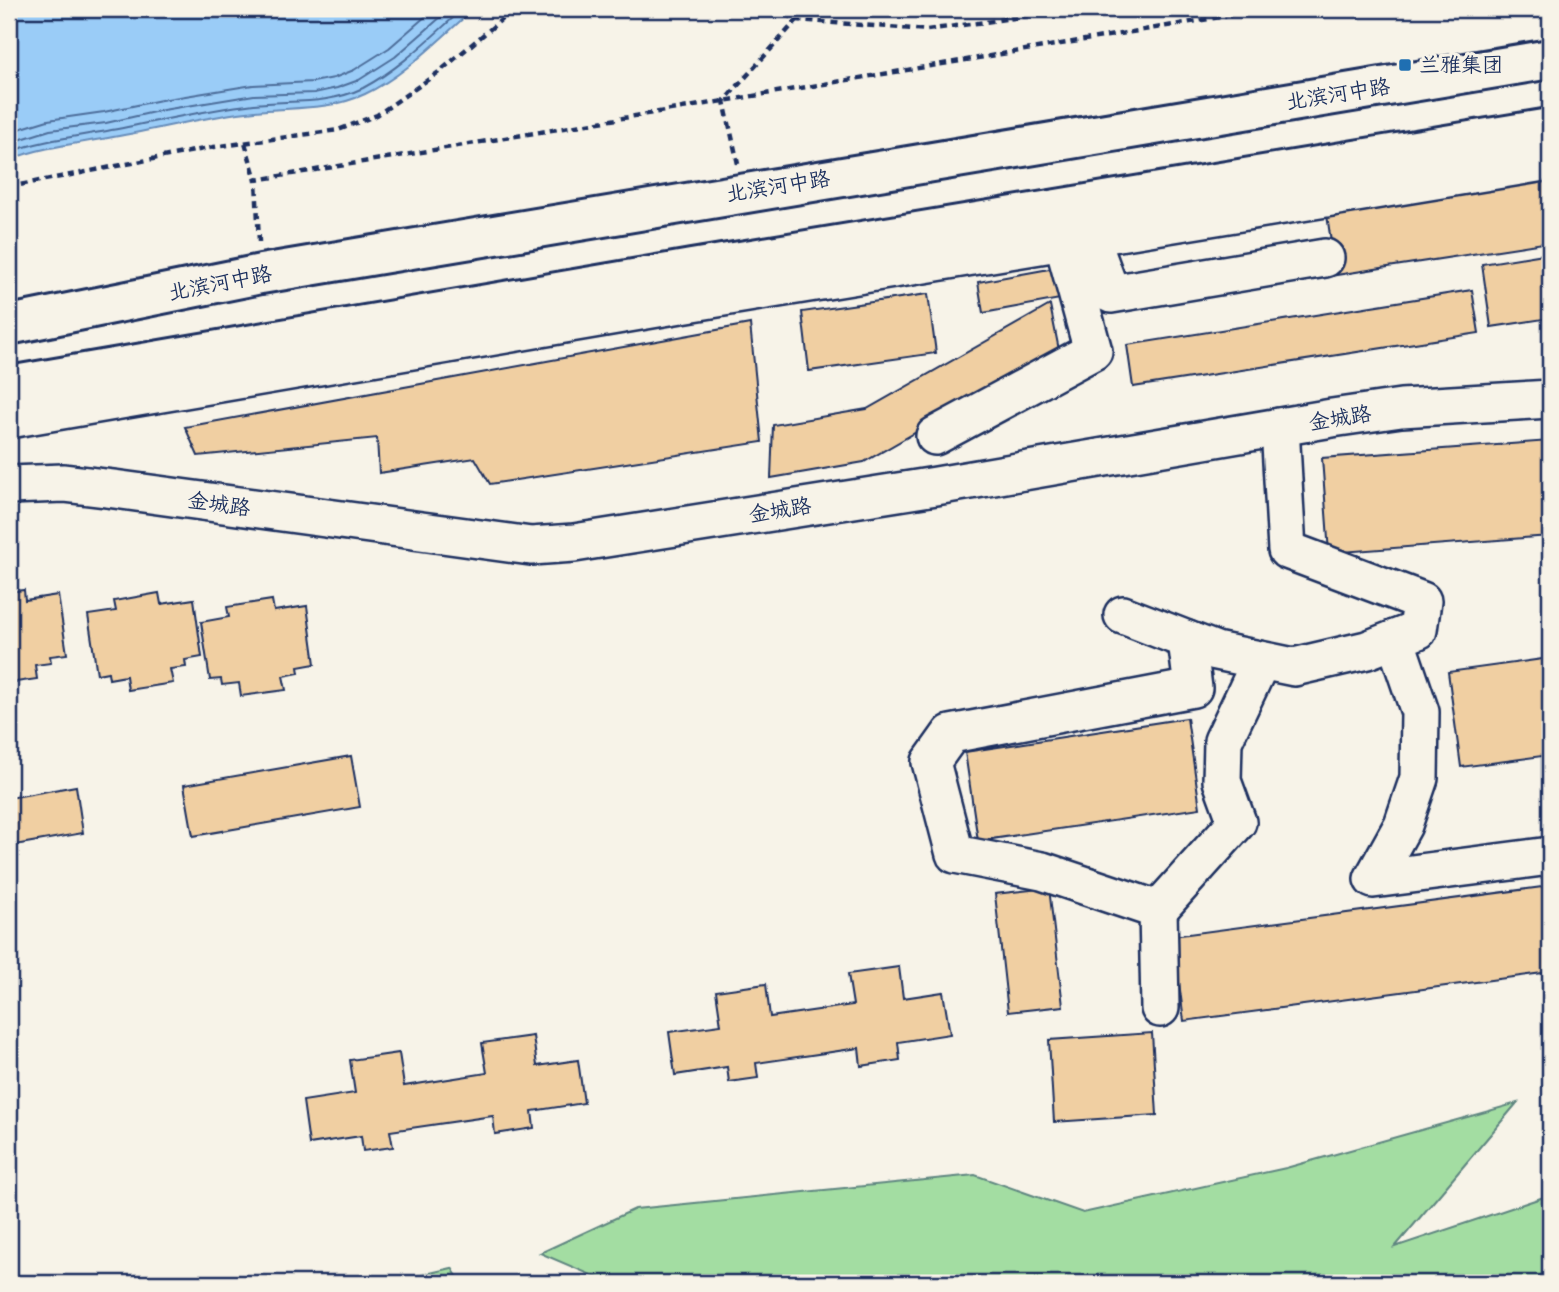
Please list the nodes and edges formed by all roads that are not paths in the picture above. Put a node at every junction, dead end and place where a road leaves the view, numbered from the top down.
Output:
1 (1550, 59) edge
2 (1550, 128) edge
3 (1550, 161) edge
4 (1077, 239) junction
5 (1325, 258) dead end
6 (9, 325) edge
7 (9, 386) edge
8 (1550, 399) edge
9 (9, 419) edge
10 (1280, 427) junction
11 (935, 436) dead end
12 (9, 485) edge
13 (1123, 615) dead end
14 (1395, 639) junction
15 (1187, 640) junction
16 (1261, 661) junction
17 (1550, 856) edge
18 (1158, 909) junction
19 (1160, 1008) dead end

1 - 6 main road, 北滨河中路
2 - 7 main road
3 - 4 street
4 - 5 street
4 - 9 street
4 - 11 street
8 - 10 street, 金城路
10 - 12 street, 金城路
10 - 14 street
13 - 15 street
14 - 16 street
14 - 17 street
15 - 16 street
15 - 18 street
16 - 18 street
18 - 19 street

